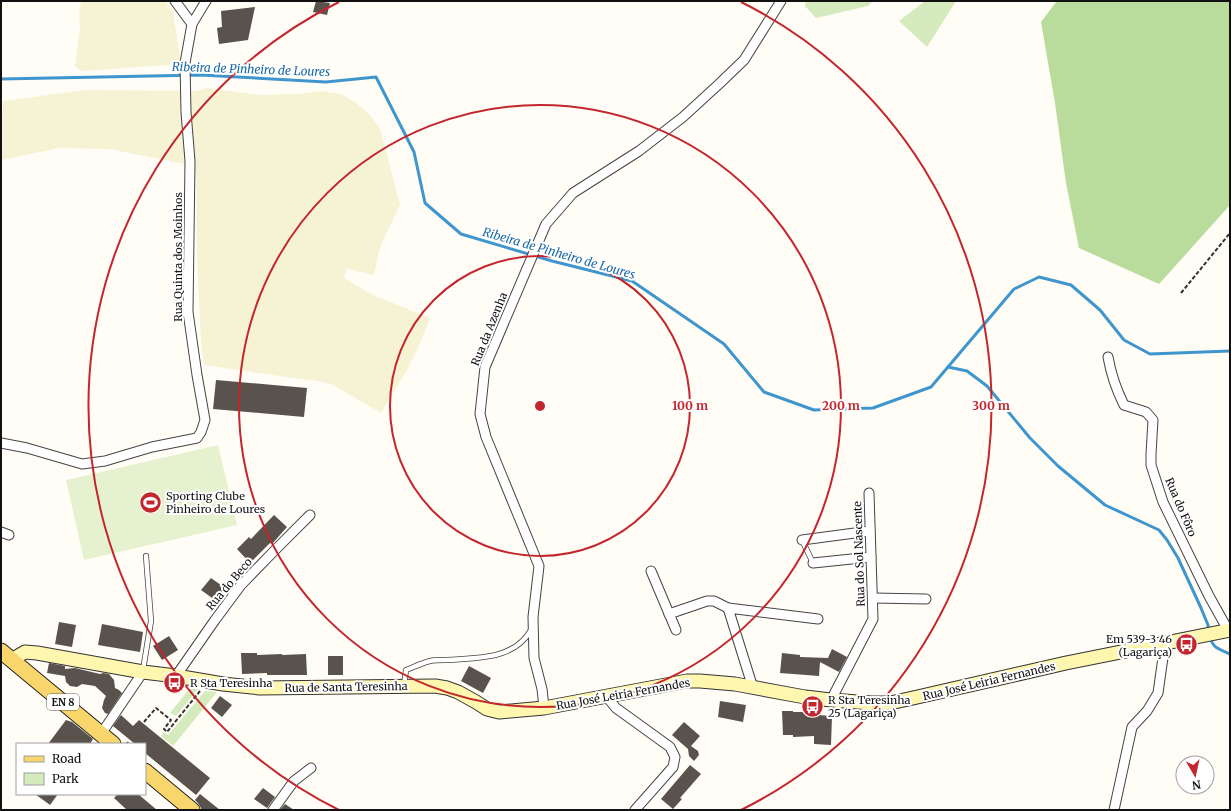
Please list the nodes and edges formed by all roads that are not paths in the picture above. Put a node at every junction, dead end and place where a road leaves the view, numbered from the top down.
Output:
1 (175, 1) edge
2 (206, 1) edge
3 (781, 1) edge
4 (192, 24) junction
5 (1108, 357) dead end
6 (1, 443) edge
7 (868, 494) dead end
8 (310, 515) dead end
9 (870, 531) junction
10 (802, 540) joint
11 (146, 556) dead end
12 (871, 557) junction
13 (813, 563) joint
14 (651, 571) dead end
15 (873, 598) junction
16 (926, 599) dead end
17 (728, 608) junction
18 (669, 614) junction
19 (818, 619) dead end
20 (533, 626) junction
21 (676, 630) dead end
22 (1226, 631) edge
23 (1165, 643) junction
24 (4, 654) edge
25 (143, 672) junction
26 (176, 676) junction
27 (404, 686) junction
28 (753, 688) junction
29 (606, 696) junction
30 (831, 700) junction
31 (544, 708) junction
32 (487, 709) joint
33 (101, 734) junction
34 (123, 743) edge
35 (311, 768) dead end
36 (146, 772) edge
37 (192, 810) edge
38 (273, 810) edge
39 (635, 810) edge
40 (1114, 810) edge

1 - 4 street
2 - 4 street
3 - 20 street, Rua da Azenha
4 - 6 street, Rua Quinta dos Moinhos
5 - 22 street, Rua do Fôro
7 - 9 street, Rua do Sol Nascente
8 - 26 street, Rua do Beco
9 - 10 street
9 - 12 street, Rua do Sol Nascente
10 - 13 lane
11 - 25 lane
12 - 13 street
12 - 15 street, Rua do Sol Nascente
14 - 18 street
15 - 16 street
15 - 30 street, Rua do Sol Nascente
17 - 18 street
17 - 19 street
17 - 28 street
18 - 21 street
20 - 27 lane
20 - 31 street, Rua da Azenha
22 - 23 main road, Rua José Leiria Fernandes
23 - 30 main road, Rua José Leiria Fernandes
23 - 40 street
24 - 25 main road, Rua de Santa Teresinha
24 - 33 main road, EN 8
25 - 26 main road, Rua de Santa Teresinha
25 - 33 street
26 - 27 main road, Rua de Santa Teresinha
27 - 32 main road, Rua de Santa Teresinha
28 - 29 main road, Rua José Leiria Fernandes
28 - 30 main road, Rua José Leiria Fernandes
29 - 31 main road, Rua José Leiria Fernandes
29 - 39 street
31 - 32 main road, Rua José Leiria Fernandes
33 - 34 main road, EN 8
35 - 38 street
36 - 37 main road

